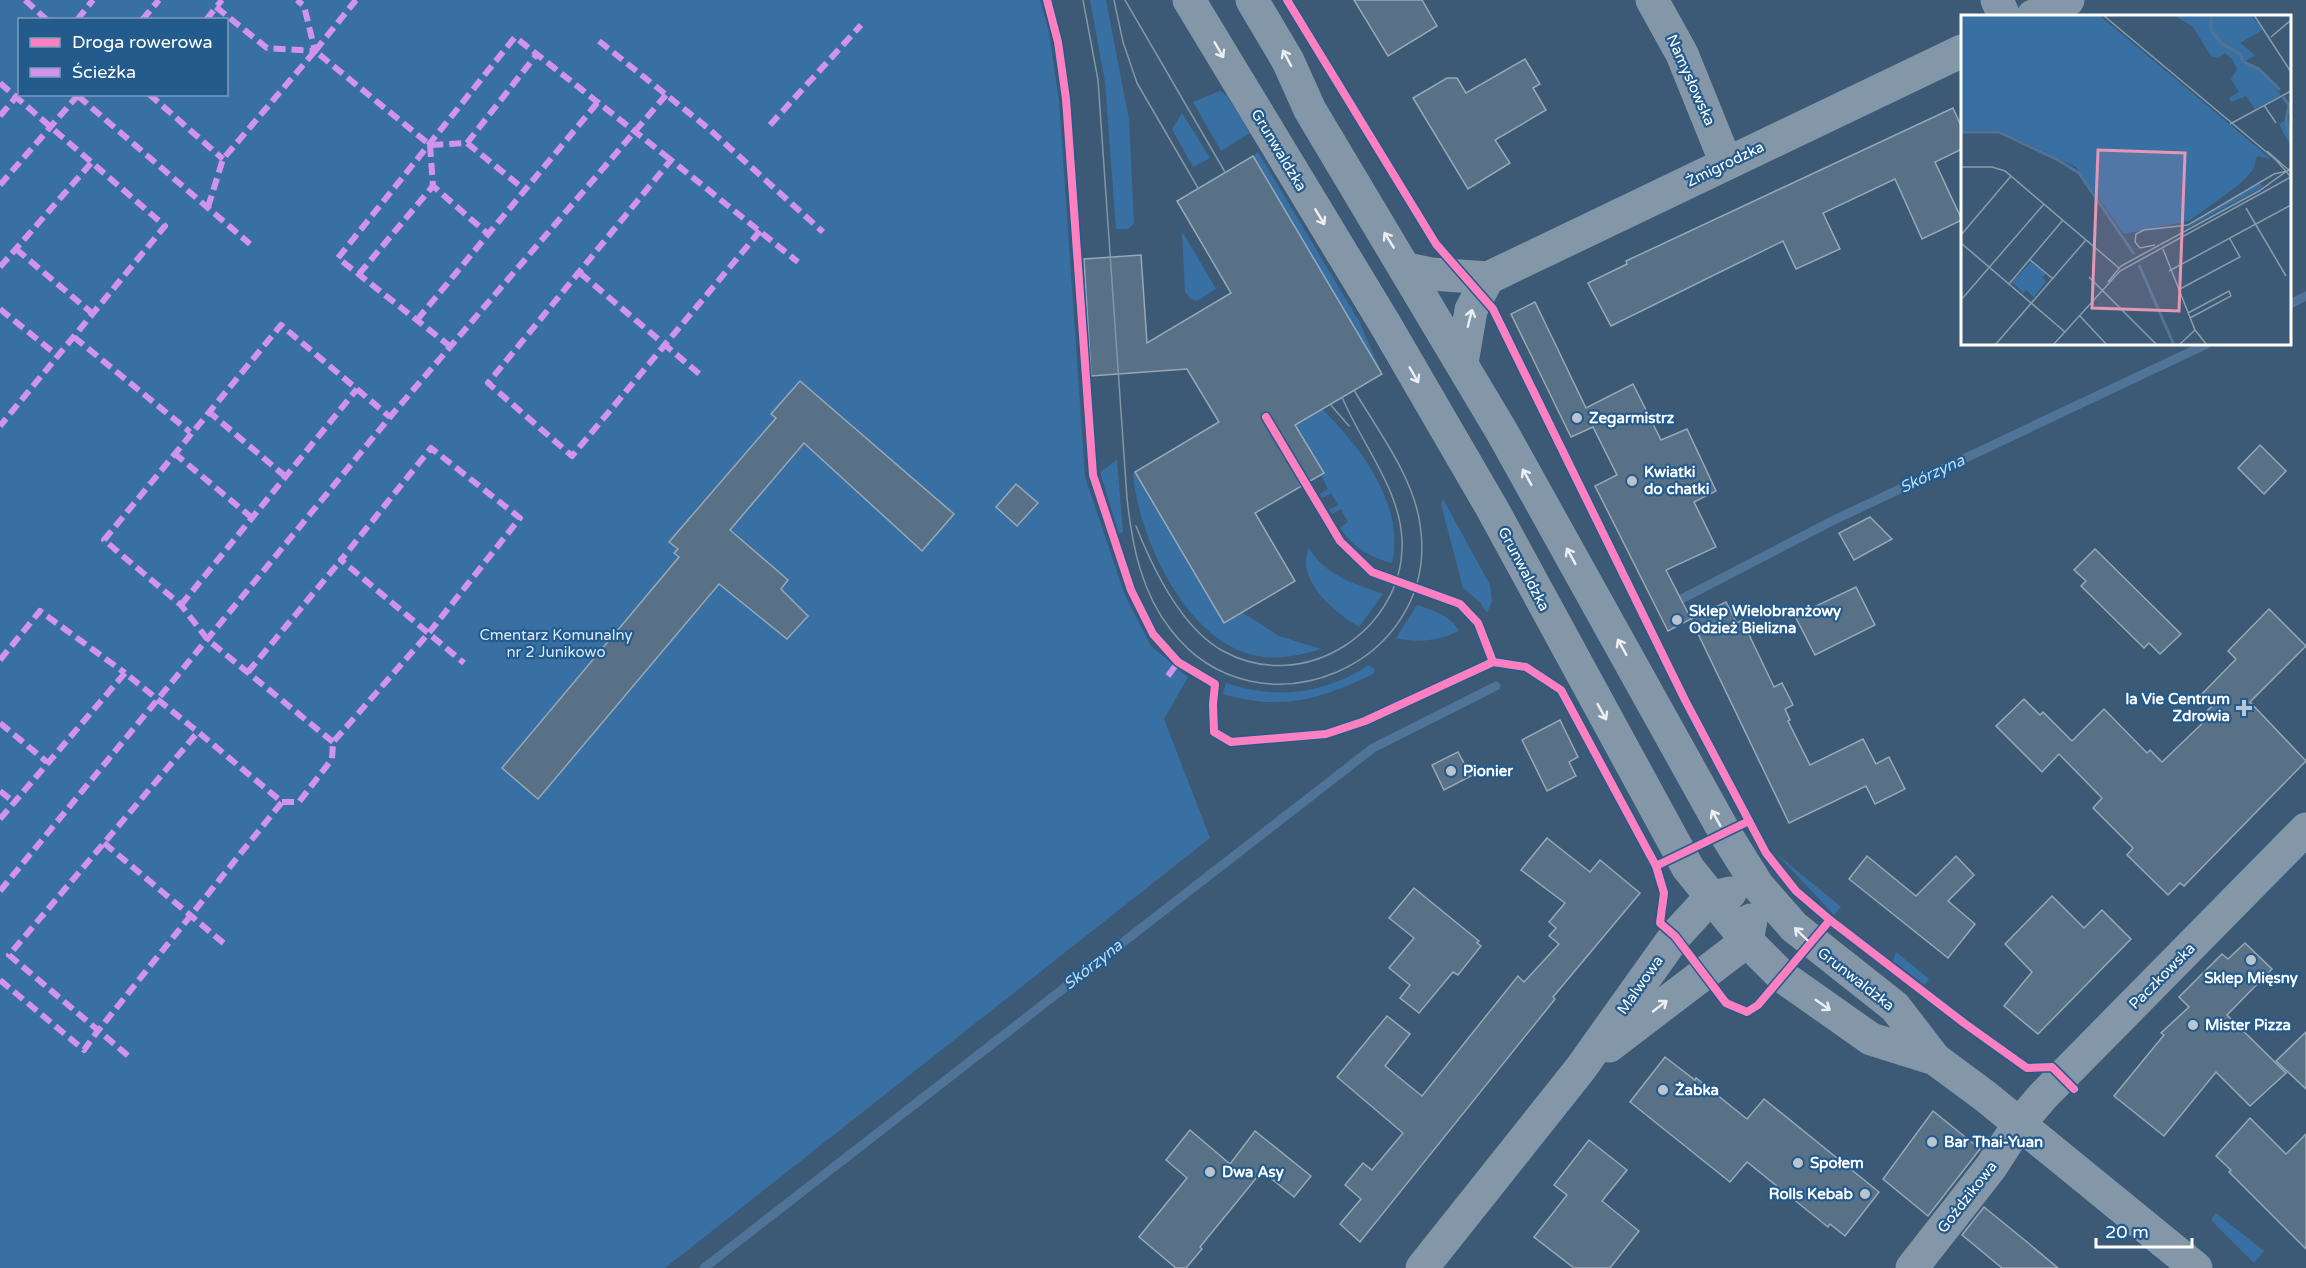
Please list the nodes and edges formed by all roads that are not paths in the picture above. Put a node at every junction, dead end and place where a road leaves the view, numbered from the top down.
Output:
1 (1189, 0) edge
2 (1252, 0) edge
3 (1652, 0) edge
4 (1997, 0) edge
5 (2068, 0) edge
6 (2004, 15) edge
7 (2035, 15) edge
8 (1961, 51) edge
9 (1726, 163) junction
10 (1407, 269) junction
11 (1488, 278) junction
12 (1462, 363) junction
13 (2306, 829) edge
14 (1758, 886) junction
15 (1710, 898) junction
16 (1747, 941) junction
17 (1935, 1059) junction
18 (1581, 1068) junction
19 (2019, 1124) junction
20 (1422, 1268) edge
21 (1912, 1268) edge
22 (2196, 1268) edge

1 -> 15 street, Grunwaldzka
10 -> 2 street, Grunwaldzka
3 - 9 street, Namysłowska
4 - 6 street
5 - 7 street
8 - 9 street, Żmigrodzka
9 - 11 street, Żmigrodzka
10 - 11 street, Żmigrodzka
10 - 12 street, Grunwaldzka
12 -> 11 street
14 -> 12 street, Grunwaldzka
13 - 19 street, Paczkowska
14 - 15 street
14 - 16 street
17 -> 14 street, Grunwaldzka
15 - 16 street, Grunwaldzka
15 - 18 street, Malwowa
16 -> 17 street, Grunwaldzka
18 -> 16 street, Malwowa
17 - 19 street, Grunwaldzka
18 - 20 street, Malwowa
19 - 21 street, Goździkowa
19 - 22 street, Grunwaldzka

